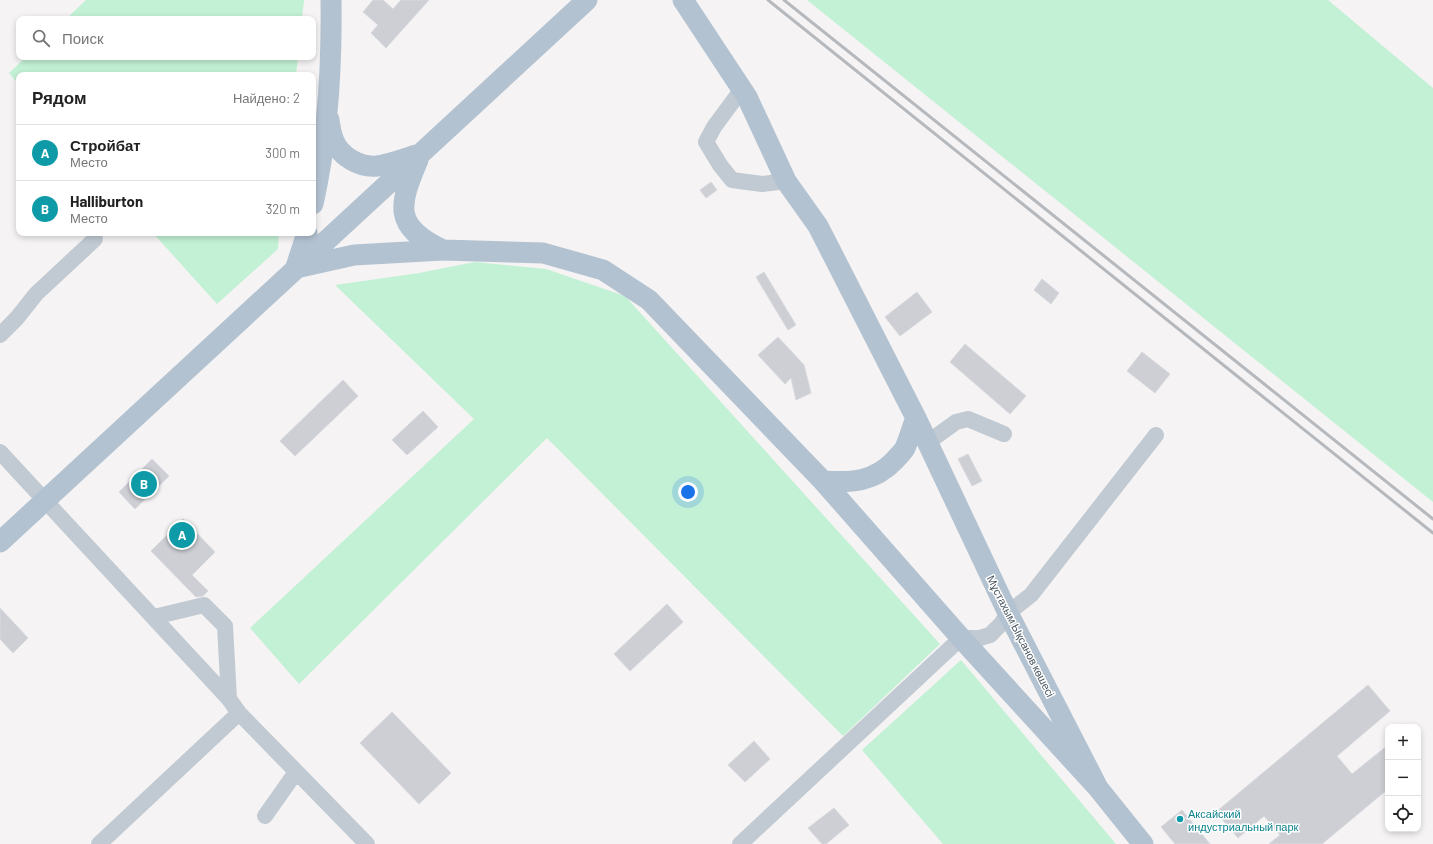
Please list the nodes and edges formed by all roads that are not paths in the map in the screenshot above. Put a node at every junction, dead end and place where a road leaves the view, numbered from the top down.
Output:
1 (331, 0) edge
2 (587, 0) edge
3 (683, 0) edge
4 (742, 89) junction
5 (327, 105) junction
6 (420, 154) junction
7 (786, 181) junction
8 (316, 187) edge
9 (305, 236) edge
10 (95, 239) dead end
11 (443, 250) junction
12 (296, 268) junction
13 (0, 335) edge
14 (916, 418) junction
15 (1004, 434) dead end
16 (1156, 435) dead end
17 (927, 443) junction
18 (0, 452) edge
19 (823, 481) junction
20 (45, 500) junction
21 (0, 542) edge
22 (1008, 613) junction
23 (154, 617) junction
24 (961, 638) junction
25 (229, 699) junction
26 (239, 712) junction
27 (296, 772) junction
28 (1098, 788) junction
29 (264, 816) dead end
30 (99, 844) edge
31 (367, 844) edge
32 (740, 844) edge
33 (1143, 844) edge

1 - 5 main road
2 - 6 main road
3 - 4 main road, Мұстахым Ықсанов көшесі
4 - 7 main road, Мұстахым Ықсанов көшесі
4 - 7 street
5 - 6 main road
5 - 8 main road
6 - 11 main road
6 - 12 main road
7 - 14 main road, Мұстахым Ықсанов көшесі
9 - 12 main road
10 - 13 street
11 - 12 main road
11 - 19 main road
12 - 20 main road
14 - 17 main road, Мұстахым Ықсанов көшесі
14 - 19 main road
15 - 17 street
16 - 22 street
17 - 22 main road, Мұстахым Ықсанов көшесі
18 - 20 street
19 - 24 main road
20 - 21 main road
20 - 23 street
22 - 24 street
22 - 28 main road, Мұстахым Ықсанов көшесі
23 - 25 street
23 - 25 street
24 - 28 main road
24 - 32 street
25 - 26 street
26 - 27 street
26 - 30 street
27 - 29 street
27 - 31 street
28 - 33 main road, Мұстахым Ықсанов көшесі

